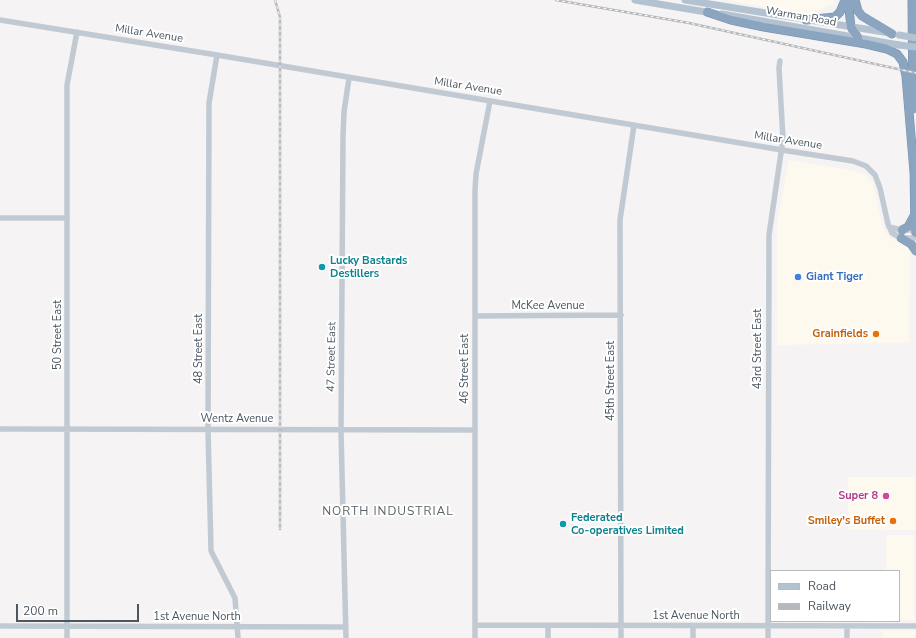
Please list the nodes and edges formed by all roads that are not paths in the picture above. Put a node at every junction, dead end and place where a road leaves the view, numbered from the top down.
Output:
1 (635, 0) edge
2 (684, 0) edge
3 (845, 0) edge
4 (848, 0) edge
5 (855, 0) edge
6 (908, 0) edge
7 (912, 0) edge
8 (708, 5) edge
9 (0, 20) edge
10 (806, 20) junction
11 (851, 27) junction
12 (76, 32) junction
13 (895, 34) junction
14 (858, 38) junction
15 (916, 38) edge
16 (916, 47) edge
17 (216, 55) junction
18 (780, 61) dead end
19 (349, 78) junction
20 (913, 83) junction
21 (490, 101) junction
22 (634, 125) junction
23 (782, 150) junction
24 (914, 172) junction
25 (914, 216) junction
26 (0, 218) edge
27 (67, 218) junction
28 (916, 233) edge
29 (902, 234) junction
30 (916, 251) edge
31 (621, 315) junction
32 (475, 316) junction
33 (0, 429) edge
34 (68, 429) junction
35 (208, 429) junction
36 (341, 430) junction
37 (475, 430) junction
38 (475, 625) junction
39 (0, 626) edge
40 (67, 626) junction
41 (548, 626) junction
42 (621, 626) junction
43 (693, 626) junction
44 (768, 626) junction
45 (847, 626) junction
46 (916, 626) edge
47 (238, 627) junction
48 (346, 627) junction
49 (67, 638) edge
50 (238, 638) edge
51 (346, 638) edge
52 (475, 638) edge
53 (548, 638) edge
54 (621, 638) edge
55 (693, 638) edge
56 (768, 638) edge
57 (847, 638) edge

1 - 8 main road, Warman Road
2 - 8 main road, Warman Road
3 - 10 highway
4 - 11 highway
5 - 13 highway
6 - 20 highway
7 - 20 highway
8 - 10 main road, Warman Road
8 - 14 main road, Warman Road
8 - 24 highway
9 - 12 street, Millar Avenue
10 - 11 main road, Warman Road
11 - 13 main road, Warman Road
11 - 14 highway
12 - 17 street, Millar Avenue
12 - 27 street, 50 Street East
13 - 15 main road, Warman Road, bridge
14 - 16 main road, Warman Road, bridge
17 - 19 street, Millar Avenue
17 - 35 street, 48 Street East
18 - 23 street, 43rd Street East
19 - 21 street, Millar Avenue
19 - 36 street, 47 Street East
20 - 24 highway
21 - 22 street, Millar Avenue
21 - 32 street, 46 Street East
22 - 23 street, Millar Avenue
22 - 31 street, 45th Street East
23 - 29 street, Millar Avenue
23 - 44 street, 43rd Street East
24 - 25 highway
25 - 28 highway
25 - 29 highway
26 - 27 street
27 - 34 street, 50 Street East
28 - 29 street
29 - 30 highway
31 - 32 street, McKee Avenue
31 - 42 street, 45th Street East
32 - 37 street, 46 Street East
33 - 34 street, Wentz Avenue
34 - 35 street, Wentz Avenue
34 - 40 street, 50 Street East
35 - 36 street, Wentz Avenue
35 - 47 street, 48 Street East
36 - 37 street, Wentz Avenue
36 - 48 street, 47 Street East
37 - 38 street, 46 Street East
38 - 41 street, 1st Avenue North
38 - 52 street, 46 Street East
39 - 40 street, 1st Avenue North
40 - 47 street, 1st Avenue North
40 - 49 street, 50 Street East
41 - 42 street, 1st Avenue North
41 - 53 street
42 - 43 street, 1st Avenue North
42 - 54 street, 45th Street East
43 - 44 street, 1st Avenue North
43 - 55 street
44 - 45 street, 1st Avenue North
44 - 56 street, 43rd Street East
45 - 46 street, 1st Avenue North
45 - 57 street
47 - 48 street, 1st Avenue North
47 - 50 street, 48 Street East
48 - 51 street, 47 Street East

